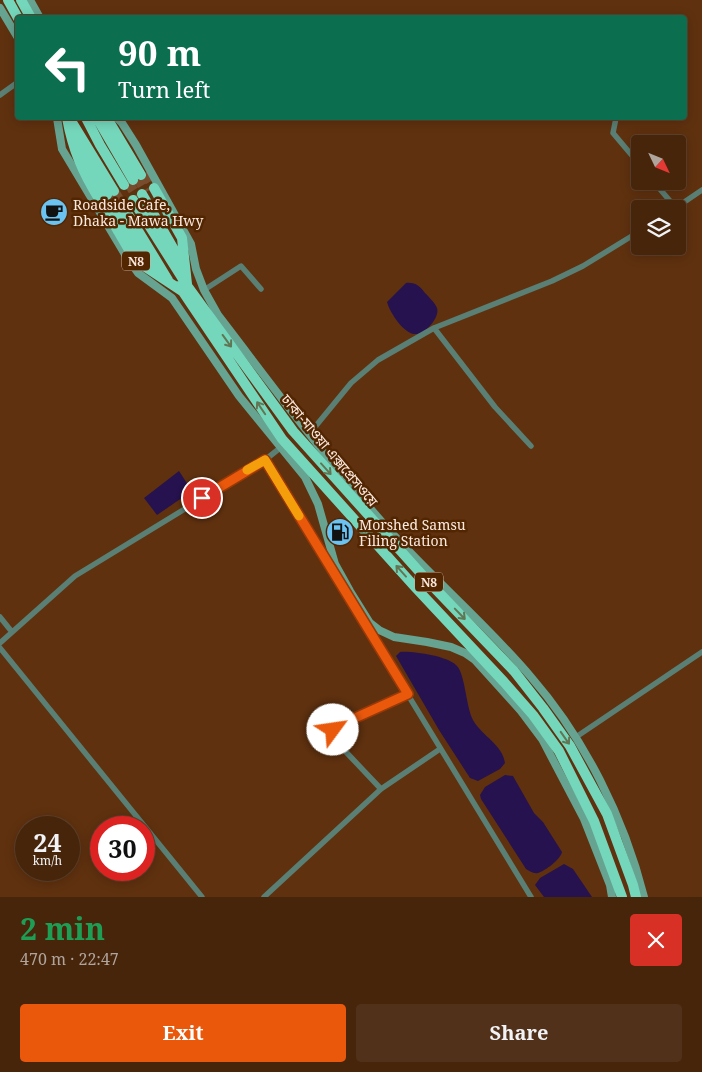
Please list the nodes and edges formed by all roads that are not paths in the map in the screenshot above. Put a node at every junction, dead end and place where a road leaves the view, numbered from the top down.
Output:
1 (8, 0) edge
2 (21, 0) edge
3 (30, 0) edge
4 (0, 8) edge
5 (16, 15) edge
6 (29, 15) edge
7 (38, 15) edge
8 (15, 33) edge
9 (15, 84) edge
10 (0, 95) edge
11 (57, 120) edge
12 (87, 120) edge
13 (93, 120) edge
14 (98, 120) edge
15 (103, 120) edge
16 (107, 120) edge
17 (112, 120) edge
18 (120, 120) edge
19 (616, 120) edge
20 (70, 121) edge
21 (631, 154) edge
22 (122, 186) junction
23 (660, 190) edge
24 (702, 190) edge
25 (668, 200) edge
26 (131, 201) junction
27 (686, 201) edge
28 (631, 236) edge
29 (166, 280) junction
30 (186, 282) junction
31 (261, 289) dead end
32 (204, 290) junction
33 (434, 328) junction
34 (310, 433) junction
35 (531, 446) dead end
36 (280, 448) junction
37 (265, 460) junction
38 (0, 617) edge
39 (12, 632) junction
40 (0, 643) edge
41 (0, 648) edge
42 (702, 652) edge
43 (408, 694) junction
44 (576, 737) junction
45 (440, 749) junction
46 (381, 789) junction
47 (202, 897) edge
48 (264, 897) edge
49 (530, 897) edge
50 (612, 897) edge
51 (622, 897) edge
52 (636, 897) edge
53 (644, 897) edge

1 - 5 highway
2 - 6 highway
3 - 7 street
4 - 8 street
9 - 10 street
11 - 36 street
12 - 22 highway
13 - 22 highway
14 - 22 highway
15 - 22 highway
16 - 22 highway
17 - 22 highway
18 - 32 street
19 - 21 street
20 - 22 highway
20 - 22 highway
23 - 25 street
24 - 27 street
26 - 29 highway, ঢাকা-মাওয়া এক্সপ্রেসওয়ে / N8
26 - 29 highway, ঢাকা-মাওয়া এক্সপ্রেসওয়ে / N8
26 - 30 highway, ঢাকা-মাওয়া এক্সপ্রেসওয়ে / N8
26 - 30 highway, ঢাকা-মাওয়া এক্সপ্রেসওয়ে / N8
26 - 30 highway, ঢাকা-মাওয়া এক্সপ্রেসওয়ে / N8
28 - 33 street
29 - 30 highway, ঢাকা-মাওয়া এক্সপ্রেসওয়ে / N8
51 -> 30 highway, ঢাকা-মাওয়া এক্সপ্রেসওয়ে / N8
30 -> 52 highway, ঢাকা-মাওয়া এক্সপ্রেসওয়ে / N8
31 - 32 street
32 - 34 street
33 - 34 street
33 - 35 street
34 - 44 street
36 - 37 street
36 - 50 street
37 - 39 street
37 - 43 street
38 - 39 street
39 - 40 street
41 - 47 street
42 - 44 street
43 - 45 street
43 - 46 street
44 - 53 street
45 - 46 street
45 - 49 street
46 - 48 street

